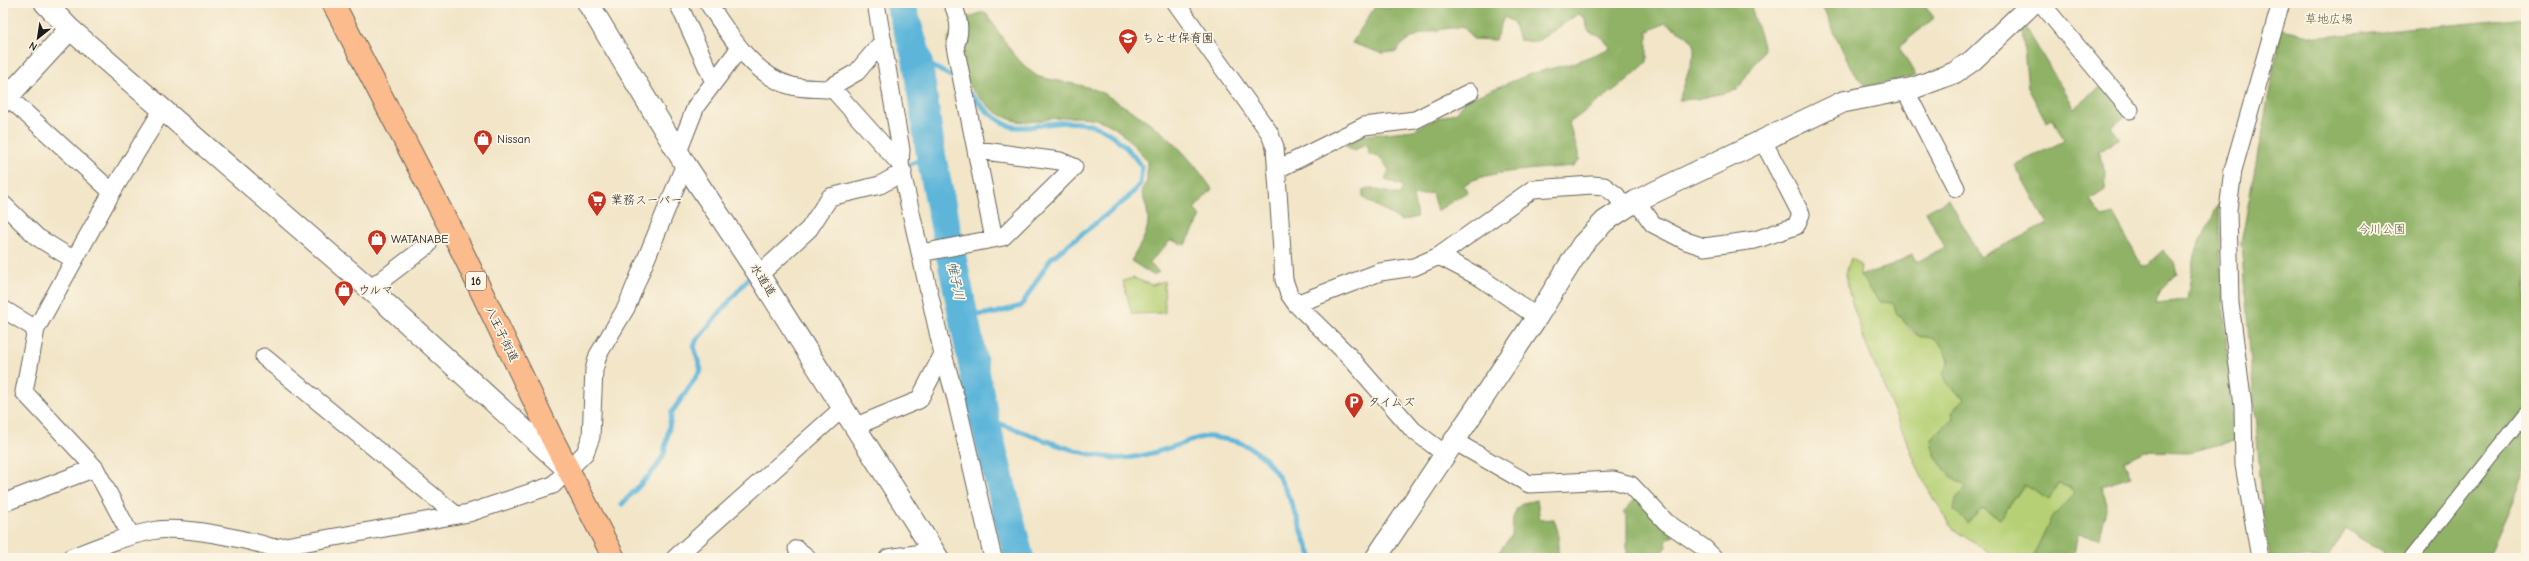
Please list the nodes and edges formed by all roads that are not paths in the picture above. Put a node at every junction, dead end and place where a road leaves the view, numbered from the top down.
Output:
1 (45, 3) edge
2 (333, 3) edge
3 (588, 3) edge
4 (678, 3) edge
5 (708, 3) edge
6 (876, 3) edge
7 (952, 3) edge
8 (1176, 3) edge
9 (2033, 3) edge
10 (2041, 3) edge
11 (2281, 3) edge
12 (70, 30) junction
13 (883, 41) junction
14 (739, 49) junction
15 (713, 80) junction
16 (831, 87) junction
17 (1905, 90) junction
18 (1470, 92) dead end
19 (5, 99) edge
20 (163, 109) junction
21 (2130, 110) dead end
22 (1763, 141) junction
23 (977, 150) junction
24 (682, 158) junction
25 (902, 168) junction
26 (1276, 170) junction
27 (1956, 188) dead end
28 (112, 192) junction
29 (3, 204) edge
30 (1630, 205) junction
31 (988, 240) junction
32 (428, 245) dead end
33 (929, 252) junction
34 (1439, 256) junction
35 (74, 260) junction
36 (759, 275) junction
37 (370, 289) junction
38 (1296, 304) junction
39 (3, 309) edge
40 (1537, 317) junction
41 (36, 329) junction
42 (943, 354) junction
43 (264, 357) dead end
44 (844, 408) junction
45 (2526, 413) edge
46 (856, 426) junction
47 (1450, 447) junction
48 (95, 468) junction
49 (568, 470) junction
50 (3, 503) edge
51 (456, 515) junction
52 (130, 536) junction
53 (928, 554) edge
54 (70, 558) edge
55 (614, 558) edge
56 (675, 558) edge
57 (888, 558) edge
58 (993, 558) edge
59 (1376, 558) edge
60 (1714, 558) edge
61 (2260, 558) edge
62 (2411, 558) edge

1 - 12 street
2 - 49 highway, 八王子街道 / 16
3 - 24 street, 水道道
4 - 15 street
5 - 14 street
6 - 13 street
7 - 23 street
8 - 26 street
9 - 17 street
10 - 21 street
11 - 61 street
12 - 19 street
12 - 20 street
13 - 16 street
13 - 25 street
14 - 15 street
14 - 16 street
15 - 24 street
16 - 25 street
17 - 22 street
17 - 27 street
18 - 26 street
19 - 28 street
20 - 28 street
20 - 37 street
22 - 30 street
22 - 30 street
23 - 31 street
23 - 31 street
24 - 36 street, 水道道
24 - 49 street
25 - 33 street
25 - 36 street
26 - 38 street
28 - 35 street
29 - 35 street
30 - 34 street
30 - 40 street
31 - 33 street
32 - 37 street
33 - 42 street
34 - 38 street
34 - 40 street
35 - 41 street
36 - 44 street, 水道道
37 - 49 street
38 - 47 street
39 - 41 street
40 - 47 street
41 - 48 street
42 - 46 street
42 - 58 street
43 - 51 street
44 - 46 street, 水道道
44 - 56 street
45 - 62 street
46 - 53 street, 水道道
47 - 59 street
47 - 60 street
48 - 50 street
48 - 52 street
49 - 51 street
49 - 55 highway, 八王子街道 / 16
51 - 52 street
52 - 54 street
53 - 57 street

